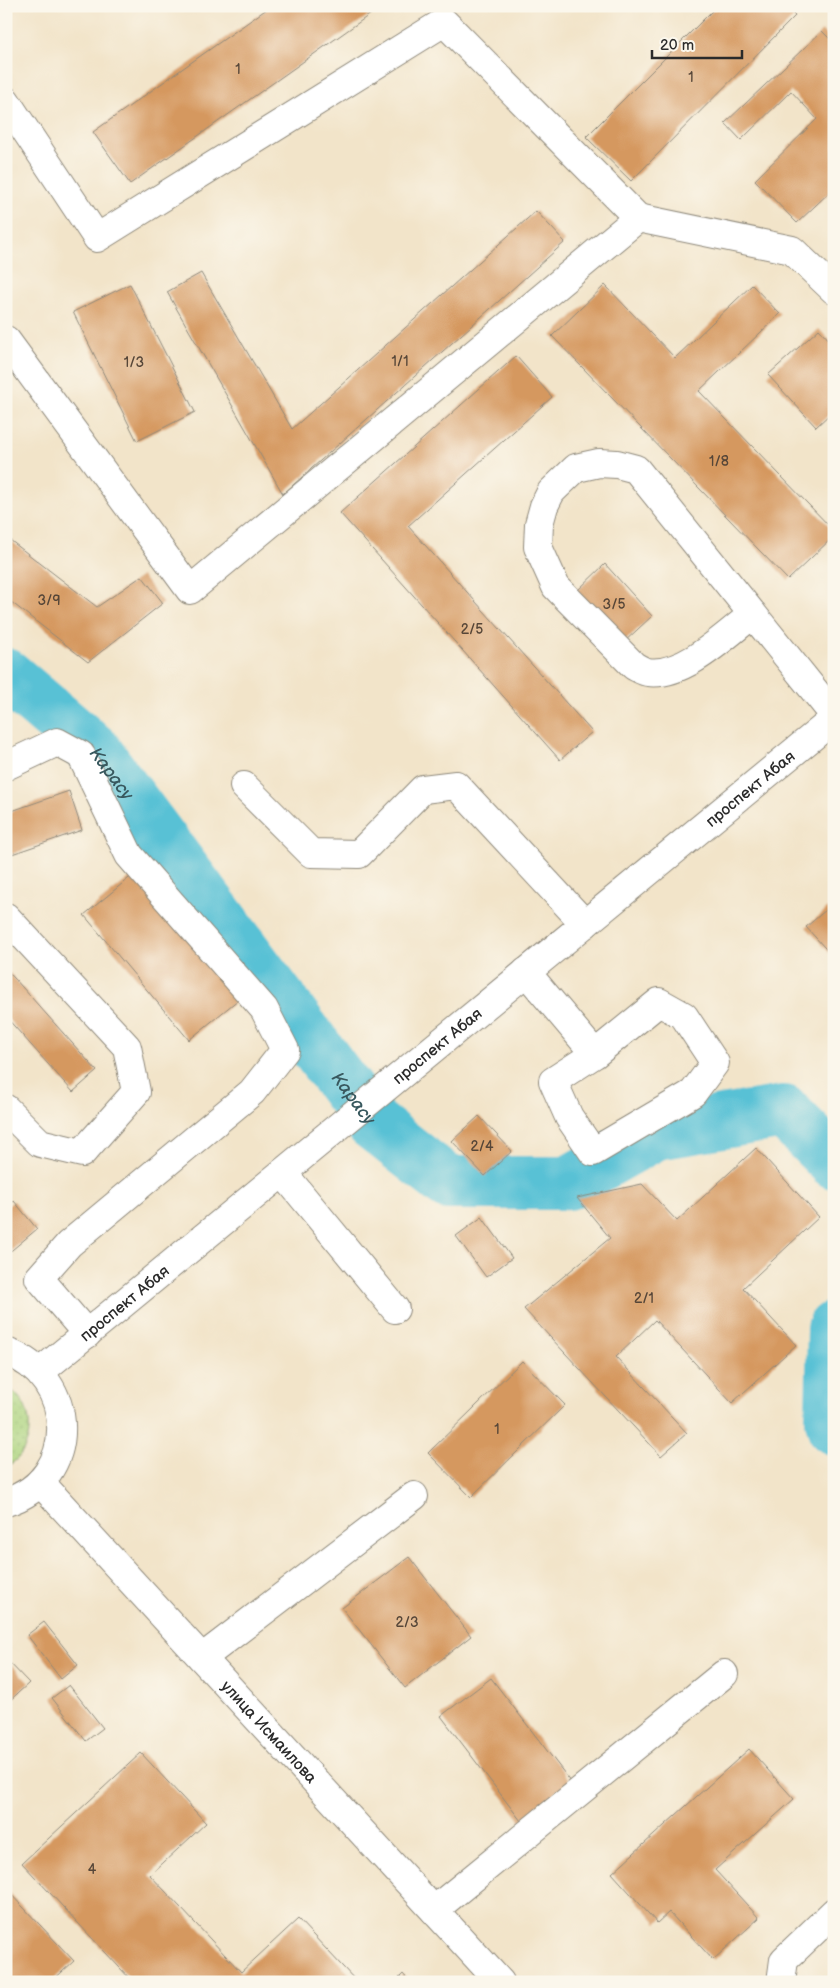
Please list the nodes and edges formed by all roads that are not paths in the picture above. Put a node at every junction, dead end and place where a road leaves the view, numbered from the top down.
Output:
1 (6, 101) edge
2 (638, 218) junction
3 (834, 290) edge
4 (6, 340) edge
5 (752, 614) junction
6 (834, 717) edge
7 (6, 766) edge
8 (244, 786) dead end
9 (6, 917) edge
10 (585, 924) junction
11 (526, 972) junction
12 (595, 1054) junction
13 (6, 1108) edge
14 (283, 1173) junction
15 (395, 1309) dead end
16 (87, 1334) junction
17 (6, 1352) edge
18 (40, 1372) junction
19 (40, 1482) junction
20 (414, 1496) dead end
21 (6, 1502) edge
22 (202, 1658) junction
23 (724, 1674) dead end
24 (434, 1910) junction
25 (834, 1912) edge
26 (500, 1982) edge
27 (781, 1982) edge

1 - 2 street
2 - 3 street
2 - 4 street
5 - 5 street
5 - 6 street
6 - 10 street, проспект Абая
7 - 16 street
8 - 10 street
9 - 13 street
10 - 11 street, проспект Абая
11 - 12 street
11 - 14 street, проспект Абая
12 - 12 street
14 - 15 street
14 - 16 street, проспект Абая
16 - 18 street, проспект Абая
17 - 18 street
18 - 19 street
19 - 21 street
19 - 22 street, улица Исмаилова
20 - 22 street
22 - 24 street, улица Исмаилова
23 - 24 street
24 - 26 street, улица Исмаилова
25 - 27 street

